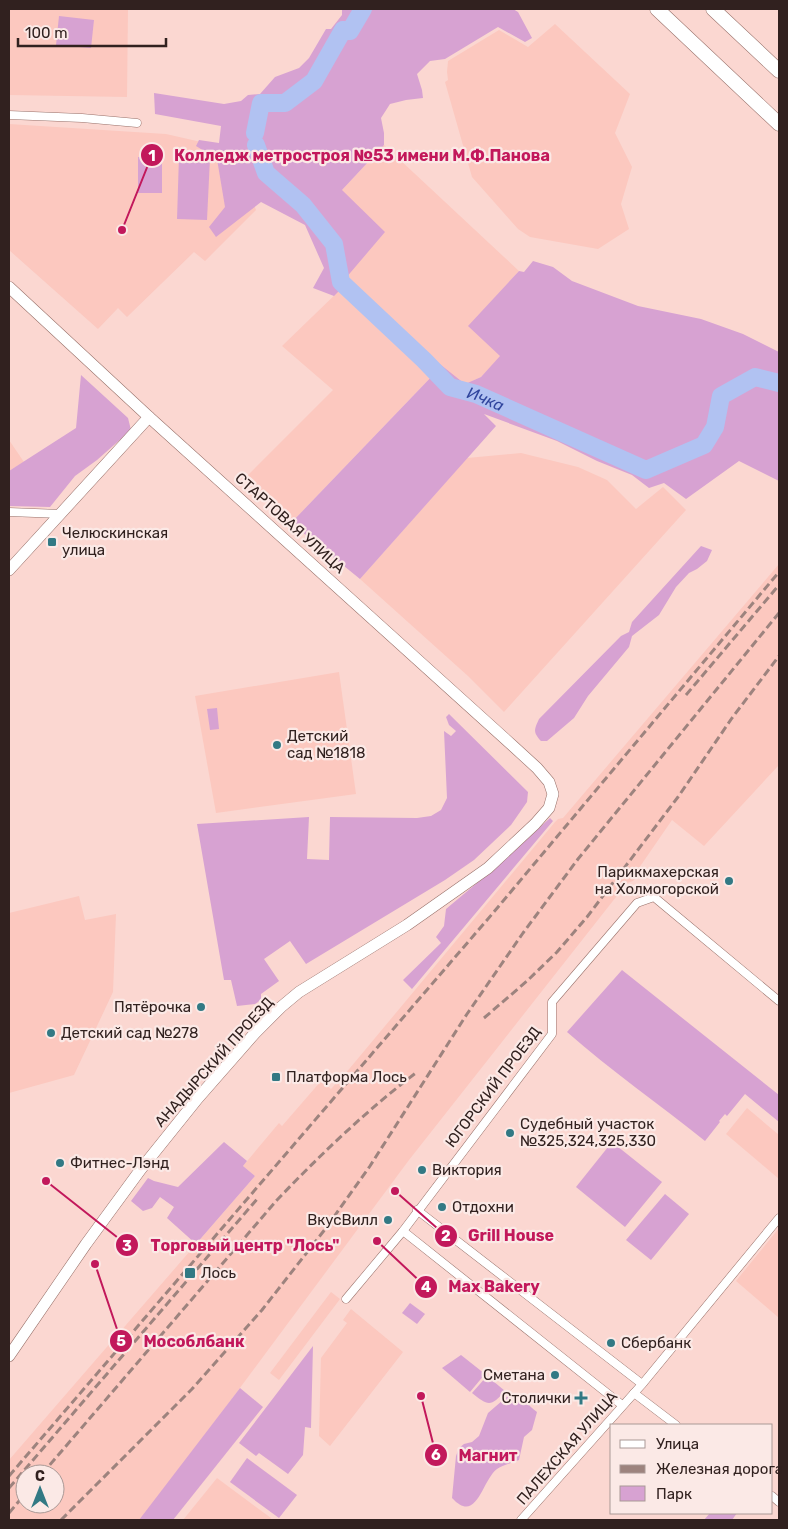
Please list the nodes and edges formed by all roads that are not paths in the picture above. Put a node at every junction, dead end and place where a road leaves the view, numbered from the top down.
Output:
1 (657, 9) edge
2 (713, 9) edge
3 (779, 71) edge
4 (9, 115) edge
5 (137, 123) dead end
6 (779, 124) edge
7 (9, 287) edge
8 (149, 417) junction
9 (9, 512) edge
10 (61, 514) junction
11 (9, 570) edge
12 (549, 782) joint
13 (779, 1001) edge
14 (418, 1210) junction
15 (779, 1218) edge
16 (403, 1231) junction
17 (346, 1300) dead end
18 (9, 1356) edge
19 (642, 1384) junction
20 (634, 1393) junction
21 (622, 1405) junction
22 (675, 1424) edge
23 (521, 1520) edge

1 - 6 highway
2 - 3 highway
4 - 5 street
7 - 8 street, СТАРТОВАЯ УЛИЦА
8 - 10 street
8 - 12 street, СТАРТОВАЯ УЛИЦА
9 - 10 street
10 - 11 street
12 - 18 street, АНАДЫРСКИЙ ПРОЕЗД
13 - 14 street, ЮГОРСКИЙ ПРОЕЗД
14 - 16 street, ЮГОРСКИЙ ПРОЕЗД
14 - 19 street
15 - 19 street, ПАЛЕХСКАЯ УЛИЦА
16 - 17 street, ЮГОРСКИЙ ПРОЕЗД
16 - 21 street
19 - 20 street, ПАЛЕХСКАЯ УЛИЦА
20 - 21 street, ПАЛЕХСКАЯ УЛИЦА
20 - 22 street
21 - 23 street, ПАЛЕХСКАЯ УЛИЦА

